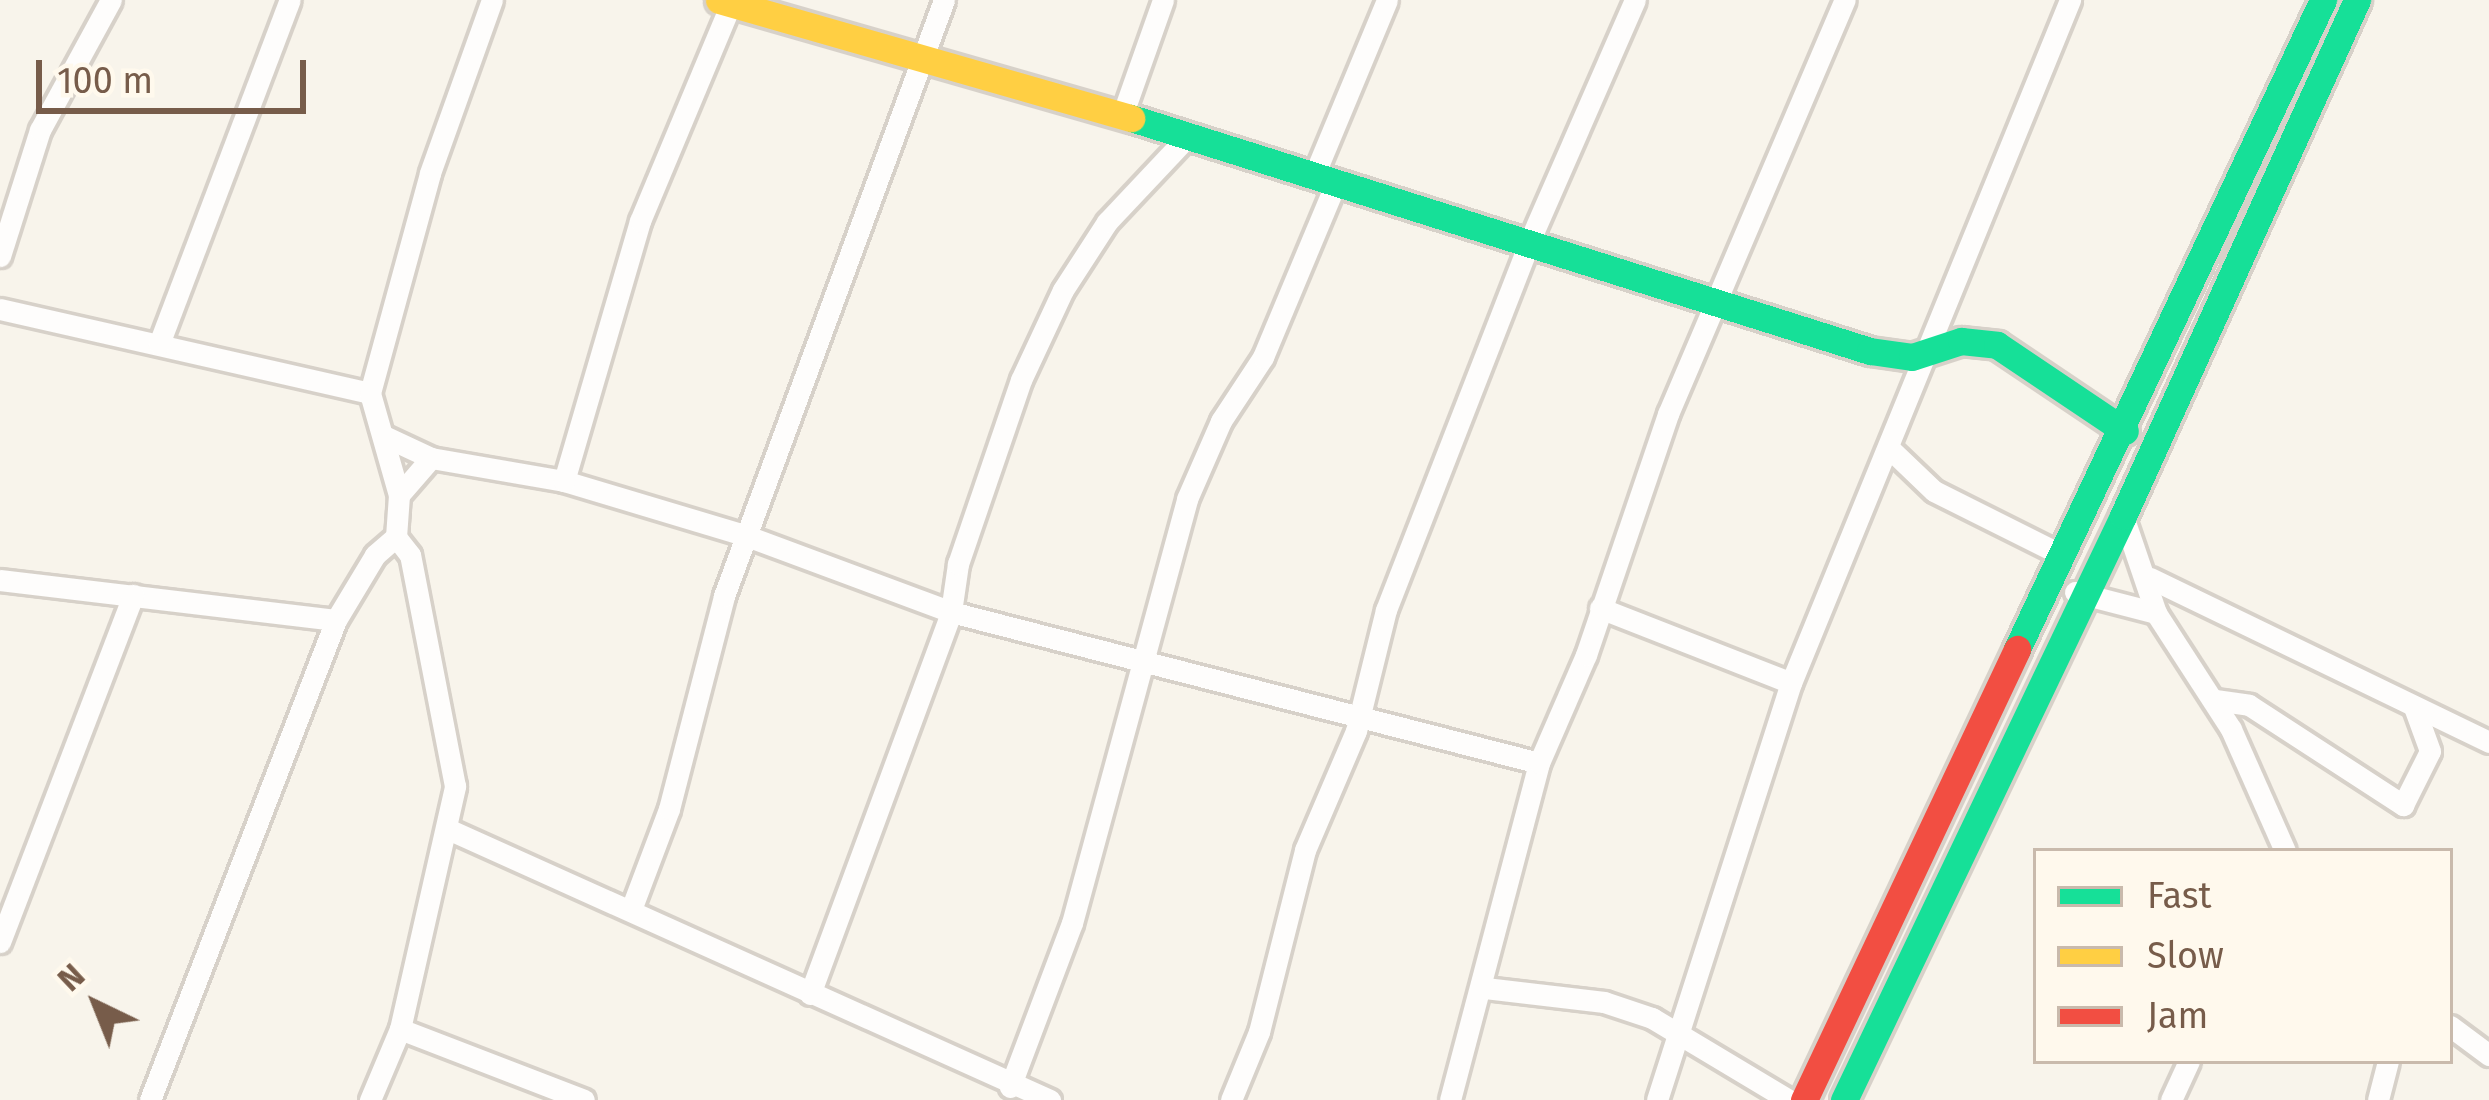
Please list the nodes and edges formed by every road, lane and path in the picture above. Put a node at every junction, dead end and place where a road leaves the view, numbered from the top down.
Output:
1 (111, 0) edge
2 (290, 0) edge
3 (492, 0) edge
4 (944, 0) edge
5 (1163, 0) edge
6 (1388, 0) edge
7 (1635, 0) edge
8 (1845, 0) edge
9 (2070, 0) edge
10 (2323, 0) edge
11 (2357, 0) edge
12 (725, 2) edge
13 (929, 54) junction
14 (1123, 113) junction
15 (1190, 134) junction
16 (1326, 176) junction
17 (1530, 240) junction
18 (0, 256) edge
19 (1715, 299) junction
20 (0, 309) edge
21 (159, 344) junction
22 (1928, 356) junction
23 (370, 394) junction
24 (2125, 431) junction
25 (384, 436) junction
26 (1889, 448) junction
27 (431, 458) junction
28 (564, 481) junction
29 (399, 495) junction
30 (2123, 516) junction
31 (396, 536) junction
32 (747, 536) junction
33 (2058, 568) junction
34 (2150, 578) junction
35 (0, 580) edge
36 (133, 596) junction
37 (2083, 596) junction
38 (1600, 608) junction
39 (951, 612) junction
40 (2156, 613) junction
41 (336, 620) junction
42 (1142, 662) junction
43 (1791, 682) junction
44 (2215, 700) junction
45 (2414, 707) junction
46 (1356, 714) junction
47 (2489, 742) edge
48 (1539, 763) junction
49 (450, 830) junction
50 (2284, 848) edge
51 (632, 907) junction
52 (0, 942) edge
53 (1485, 988) junction
54 (810, 994) junction
55 (2453, 1027) edge
56 (400, 1029) junction
57 (1677, 1032) junction
58 (2489, 1055) edge
59 (2188, 1064) edge
60 (2387, 1064) edge
61 (1010, 1087) junction
62 (1852, 1098) edge
63 (150, 1100) edge
64 (370, 1100) edge
65 (584, 1100) edge
66 (1050, 1100) edge
67 (1231, 1100) edge
68 (1450, 1100) edge
69 (1657, 1100) edge
70 (1789, 1100) edge
71 (1804, 1100) edge
72 (2171, 1100) edge
73 (2378, 1100) edge

1 - 18 street
2 - 21 street
3 - 23 street
4 - 13 street
5 - 14 street
6 - 16 street
7 - 17 street
8 - 19 street
9 - 22 street
10 - 24 main road
11 - 30 main road
12 - 13 main road
12 - 28 street
13 - 14 main road
13 - 32 street
14 - 15 main road
15 - 16 main road
15 - 39 street
16 - 17 main road
16 - 42 street
17 - 19 main road
17 - 46 street
19 - 22 main road
19 - 38 street
20 - 21 street
21 - 23 street
22 - 24 main road
22 - 26 street
23 - 25 street
24 - 33 main road
25 - 27 street
25 - 29 street
26 - 33 street
26 - 43 street
27 - 28 street
27 - 29 street
28 - 32 street
29 - 31 street
30 - 34 street
30 - 37 main road
31 - 41 street
31 - 49 street
32 - 39 street
32 - 51 street
33 - 37 street
33 - 71 main road
34 - 40 street
34 - 45 street
35 - 36 street
36 - 41 street
36 - 52 street
37 - 40 street
37 - 62 main road
38 - 43 street
38 - 48 street
39 - 42 street
39 - 54 street
40 - 44 street
41 - 63 street
42 - 46 street
42 - 61 street
43 - 57 street
44 - 45 street
44 - 50 street
45 - 47 street
46 - 48 street
46 - 67 street
48 - 53 street
49 - 51 street
49 - 56 street
51 - 54 street
53 - 57 street
53 - 68 street
54 - 61 street
55 - 58 street
56 - 64 street
56 - 65 street
57 - 69 street
57 - 70 street
59 - 72 street
60 - 73 street
61 - 66 street

